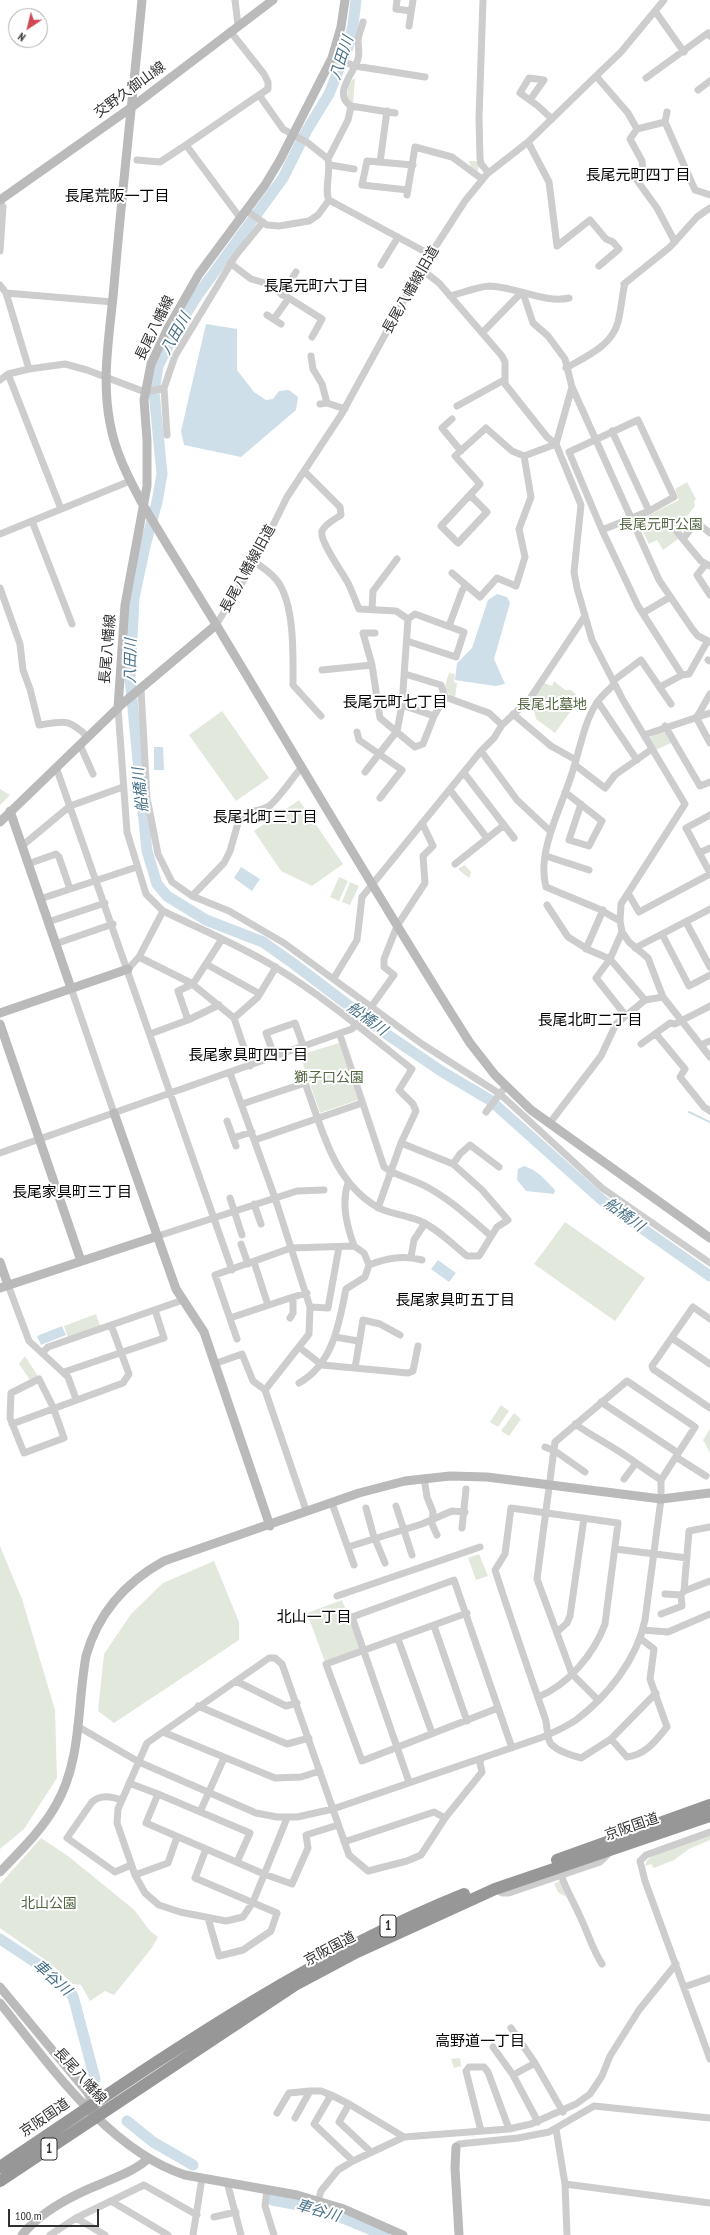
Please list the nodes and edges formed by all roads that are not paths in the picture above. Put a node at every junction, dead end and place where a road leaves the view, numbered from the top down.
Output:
1 (142, 0) edge
2 (235, 0) edge
3 (273, 0) edge
4 (345, 0) edge
5 (397, 0) edge
6 (413, 0) edge
7 (484, 0) edge
8 (664, 0) edge
9 (411, 11) junction
10 (655, 11) junction
11 (363, 22) dead end
12 (238, 25) junction
13 (409, 26) dead end
14 (230, 31) junction
15 (710, 36) edge
16 (684, 52) junction
17 (332, 58) junction
18 (355, 66) junction
19 (596, 76) junction
20 (425, 77) dead end
21 (646, 78) dead end
22 (710, 81) edge
23 (698, 90) dead end
24 (260, 96) junction
25 (530, 100) dead end
26 (352, 106) junction
27 (132, 107) junction
28 (387, 111) junction
29 (395, 112) dead end
30 (666, 112) dead end
31 (552, 119) junction
32 (665, 122) junction
33 (636, 129) junction
34 (295, 136) junction
35 (528, 142) junction
36 (186, 145) junction
37 (136, 160) dead end
38 (329, 162) junction
39 (380, 162) junction
40 (413, 165) junction
41 (354, 169) dead end
42 (488, 172) junction
43 (482, 179) junction
44 (710, 195) edge
45 (0, 200) edge
46 (329, 200) junction
47 (710, 208) edge
48 (246, 215) junction
49 (262, 222) junction
50 (398, 237) junction
51 (674, 242) junction
52 (0, 251) edge
53 (431, 254) junction
54 (230, 263) junction
55 (381, 266) dead end
56 (599, 266) dead end
57 (421, 270) junction
58 (296, 272) dead end
59 (0, 285) edge
60 (522, 293) junction
61 (6, 294) junction
62 (282, 295) junction
63 (450, 296) junction
64 (569, 298) dead end
65 (288, 299) junction
66 (113, 302) junction
67 (267, 315) dead end
68 (274, 319) junction
69 (282, 324) dead end
70 (482, 333) junction
71 (312, 337) dead end
72 (311, 356) dead end
73 (566, 368) junction
74 (29, 369) junction
75 (8, 374) junction
76 (105, 378) junction
77 (0, 380) edge
78 (504, 380) junction
79 (572, 387) junction
80 (164, 388) junction
81 (148, 392) junction
82 (457, 406) dead end
83 (345, 409) junction
84 (452, 419) dead end
85 (612, 431) junction
86 (167, 435) dead end
87 (596, 439) junction
88 (556, 444) junction
89 (461, 451) junction
90 (524, 456) junction
91 (304, 471) junction
92 (130, 481) junction
93 (470, 495) junction
94 (61, 509) junction
95 (146, 509) junction
96 (649, 511) junction
97 (630, 519) junction
98 (32, 521) junction
99 (602, 530) junction
100 (677, 532) dead end
101 (710, 532) edge
102 (0, 534) edge
103 (683, 539) junction
104 (397, 559) dead end
105 (255, 562) junction
106 (708, 565) edge
107 (452, 573) dead end
108 (466, 586) junction
109 (0, 588) edge
110 (710, 595) edge
111 (670, 597) junction
112 (372, 609) junction
113 (643, 613) junction
114 (585, 616) junction
115 (408, 619) junction
116 (72, 624) dead end
117 (216, 625) junction
118 (449, 626) junction
119 (375, 633) dead end
120 (407, 641) junction
121 (709, 642) edge
122 (372, 665) junction
123 (322, 670) dead end
124 (405, 674) junction
125 (682, 675) junction
126 (614, 682) junction
127 (660, 687) junction
128 (140, 690) junction
129 (710, 694) edge
130 (445, 697) junction
131 (598, 702) junction
132 (671, 704) dead end
133 (402, 705) junction
134 (120, 706) junction
135 (710, 713) edge
136 (513, 714) junction
137 (321, 716) dead end
138 (434, 716) junction
139 (696, 717) junction
140 (502, 725) junction
141 (665, 726) junction
142 (397, 731) junction
143 (357, 732) dead end
144 (644, 734) junction
145 (88, 737) junction
146 (710, 743) edge
147 (80, 745) junction
148 (652, 749) junction
149 (481, 751) junction
150 (378, 755) junction
151 (637, 760) junction
152 (576, 762) junction
153 (56, 767) junction
154 (301, 768) junction
155 (365, 772) dead end
156 (464, 773) junction
157 (94, 774) dead end
158 (710, 782) edge
159 (123, 787) junction
160 (450, 790) junction
161 (566, 792) junction
162 (380, 798) dead end
163 (581, 804) junction
164 (70, 806) junction
165 (10, 812) junction
166 (710, 815) edge
167 (0, 822) edge
168 (422, 823) junction
169 (504, 825) junction
170 (550, 831) junction
171 (487, 838) junction
172 (514, 838) dead end
173 (22, 846) junction
174 (710, 848) edge
175 (700, 853) junction
176 (546, 856) junction
177 (28, 864) junction
178 (455, 864) dead end
179 (137, 867) junction
180 (589, 870) dead end
181 (710, 874) edge
182 (97, 879) junction
183 (373, 884) junction
184 (70, 889) junction
185 (628, 893) junction
186 (192, 896) junction
187 (40, 899) junction
188 (106, 903) junction
189 (547, 905) dead end
190 (603, 910) junction
191 (710, 910) edge
192 (163, 911) junction
193 (620, 921) junction
194 (48, 922) junction
195 (686, 922) junction
196 (113, 924) junction
197 (397, 926) junction
198 (622, 932) junction
199 (662, 934) junction
200 (222, 939) junction
201 (56, 944) junction
202 (635, 948) junction
203 (586, 949) junction
204 (139, 956) junction
205 (610, 959) junction
206 (206, 964) junction
207 (276, 967) junction
208 (710, 967) edge
209 (128, 969) junction
210 (710, 974) edge
211 (334, 978) junction
212 (193, 984) junction
213 (70, 988) junction
214 (260, 994) junction
215 (663, 997) junction
216 (644, 1000) junction
217 (219, 1005) junction
218 (710, 1006) edge
219 (371, 1007) junction
220 (0, 1013) edge
221 (626, 1016) junction
222 (234, 1018) junction
223 (188, 1020) junction
224 (681, 1020) junction
225 (0, 1024) edge
226 (356, 1025) junction
227 (150, 1034) junction
228 (656, 1034) junction
229 (340, 1035) junction
230 (710, 1040) edge
231 (641, 1044) dead end
232 (701, 1045) junction
233 (304, 1048) junction
234 (710, 1057) edge
235 (275, 1058) junction
236 (250, 1066) junction
237 (230, 1073) junction
238 (171, 1093) junction
239 (501, 1093) junction
240 (242, 1104) junction
241 (362, 1104) junction
242 (710, 1111) edge
243 (486, 1112) dead end
244 (114, 1113) junction
245 (318, 1119) junction
246 (227, 1120) dead end
247 (549, 1124) junction
248 (252, 1132) junction
249 (233, 1138) junction
250 (40, 1139) junction
251 (255, 1140) junction
252 (401, 1143) junction
253 (236, 1146) dead end
254 (0, 1153) edge
255 (453, 1164) junction
256 (499, 1167) dead end
257 (390, 1172) junction
258 (348, 1183) junction
259 (324, 1190) dead end
260 (230, 1198) dead end
261 (275, 1198) junction
262 (254, 1204) junction
263 (378, 1208) junction
264 (234, 1211) junction
265 (214, 1218) junction
266 (262, 1224) dead end
267 (425, 1224) junction
268 (242, 1235) dead end
269 (158, 1236) junction
270 (492, 1236) junction
271 (710, 1238) edge
272 (241, 1244) dead end
273 (354, 1246) junction
274 (339, 1247) junction
275 (291, 1248) junction
276 (411, 1257) junction
277 (422, 1260) dead end
278 (81, 1261) junction
279 (0, 1262) edge
280 (251, 1263) junction
281 (710, 1263) edge
282 (369, 1265) junction
283 (232, 1270) junction
284 (4, 1286) edge
285 (306, 1292) junction
286 (293, 1297) junction
287 (183, 1300) junction
288 (268, 1305) junction
289 (310, 1307) junction
290 (155, 1310) junction
291 (230, 1318) junction
292 (290, 1318) dead end
293 (710, 1319) edge
294 (111, 1325) junction
295 (400, 1335) dead end
296 (335, 1337) junction
297 (672, 1338) junction
298 (237, 1339) dead end
299 (358, 1342) junction
300 (418, 1346) dead end
301 (300, 1348) junction
302 (42, 1353) junction
303 (121, 1353) junction
304 (214, 1364) junction
305 (710, 1364) edge
306 (322, 1365) junction
307 (355, 1368) junction
308 (64, 1372) junction
309 (299, 1383) dead end
310 (265, 1390) junction
311 (76, 1399) junction
312 (601, 1402) junction
313 (53, 1407) junction
314 (710, 1408) edge
315 (12, 1424) junction
316 (575, 1424) junction
317 (545, 1447) dead end
318 (555, 1451) junction
319 (677, 1455) junction
320 (636, 1463) junction
321 (585, 1472) dead end
322 (706, 1476) dead end
323 (424, 1478) junction
324 (624, 1479) dead end
325 (661, 1480) junction
326 (550, 1485) junction
327 (466, 1490) dead end
328 (710, 1493) edge
329 (661, 1500) junction
330 (333, 1506) dead end
331 (396, 1506) dead end
332 (366, 1508) dead end
333 (306, 1510) junction
334 (465, 1512) junction
335 (546, 1513) junction
336 (584, 1518) junction
337 (432, 1519) junction
338 (270, 1526) junction
339 (710, 1527) edge
340 (462, 1528) dead end
341 (403, 1529) junction
342 (437, 1536) dead end
343 (376, 1539) junction
344 (480, 1547) dead end
345 (348, 1548) junction
346 (615, 1549) junction
347 (654, 1554) junction
348 (412, 1555) dead end
349 (686, 1558) junction
350 (385, 1564) dead end
351 (354, 1565) dead end
352 (710, 1581) edge
353 (682, 1593) junction
354 (665, 1594) dead end
355 (336, 1596) dead end
356 (466, 1613) junction
357 (661, 1614) dead end
358 (710, 1614) edge
359 (434, 1626) junction
360 (643, 1630) junction
361 (557, 1632) junction
362 (398, 1639) junction
363 (641, 1639) junction
364 (364, 1652) junction
365 (572, 1674) junction
366 (236, 1681) junction
367 (656, 1693) junction
368 (538, 1698) junction
369 (598, 1700) junction
370 (297, 1703) junction
371 (198, 1706) junction
372 (498, 1708) junction
373 (467, 1720) junction
374 (78, 1726) junction
375 (163, 1732) junction
376 (432, 1733) junction
377 (547, 1735) junction
378 (309, 1738) junction
379 (611, 1739) junction
380 (397, 1747) junction
381 (512, 1748) junction
382 (224, 1758) junction
383 (481, 1759) junction
384 (139, 1762) junction
385 (320, 1771) junction
386 (409, 1782) junction
387 (129, 1783) junction
388 (208, 1792) junction
389 (158, 1794) junction
390 (121, 1800) junction
391 (710, 1805) edge
392 (333, 1809) junction
393 (200, 1812) junction
394 (710, 1816) edge
395 (287, 1818) junction
396 (445, 1818) junction
397 (338, 1824) junction
398 (710, 1832) edge
399 (177, 1837) junction
400 (344, 1842) junction
401 (206, 1849) junction
402 (611, 1850) junction
403 (237, 1862) junction
404 (131, 1865) junction
405 (0, 1872) edge
406 (264, 1874) junction
407 (135, 1875) junction
408 (561, 1875) junction
409 (495, 1889) junction
410 (253, 1902) junction
411 (208, 1918) junction
412 (602, 1964) dead end
413 (676, 1964) junction
414 (710, 1978) edge
415 (0, 1987) edge
416 (684, 1987) junction
417 (0, 2003) edge
418 (511, 2028) dead end
419 (493, 2047) dead end
420 (710, 2059) edge
421 (535, 2062) junction
422 (513, 2075) junction
423 (310, 2091) junction
424 (331, 2094) junction
425 (349, 2104) junction
426 (91, 2106) junction
427 (563, 2112) junction
428 (277, 2113) dead end
429 (97, 2117) junction
430 (295, 2118) dead end
431 (710, 2118) edge
432 (538, 2122) junction
433 (509, 2128) junction
434 (556, 2129) junction
435 (481, 2131) junction
436 (404, 2137) junction
437 (456, 2147) joint
438 (371, 2152) junction
439 (149, 2158) junction
440 (353, 2161) junction
441 (0, 2167) edge
442 (202, 2178) junction
443 (0, 2180) edge
444 (227, 2182) junction
445 (565, 2184) junction
446 (267, 2190) junction
447 (111, 2201) junction
448 (318, 2201) junction
449 (710, 2203) edge
450 (236, 2212) junction
451 (197, 2215) junction
452 (214, 2217) dead end
453 (76, 2218) junction
454 (22, 2235) edge
455 (50, 2235) edge
456 (105, 2235) edge
457 (168, 2235) edge
458 (194, 2235) edge
459 (241, 2235) edge
460 (274, 2235) edge
461 (403, 2235) edge
462 (459, 2235) edge
463 (567, 2235) edge

1 - 27 street
2 - 12 street
3 - 12 street, 交野久御山線
4 - 17 street, 長尾八幡線
5 - 9 street
6 - 9 street
7 - 42 street
8 - 10 street, 長尾八幡線旧道
9 - 13 street
10 - 16 street
10 - 19 street, 長尾八幡線旧道
11 - 18 street
12 - 14 street, 交野久御山線
14 - 24 street
14 - 27 street, 交野久御山線
15 - 16 street
16 - 21 street
17 - 18 street
17 - 34 street, 長尾八幡線
18 - 20 street
18 - 26 street
19 - 31 street, 長尾八幡線旧道
19 - 33 street
22 - 23 street
24 - 34 street
24 - 36 street
25 - 31 street
26 - 28 street
26 - 38 street
27 - 45 street, 交野久御山線
27 - 66 street
28 - 29 street
28 - 39 street
30 - 32 street
31 - 35 street, 長尾八幡線旧道
32 - 33 street
32 - 44 street
33 - 51 street
34 - 38 street
34 - 48 street, 長尾八幡線
35 - 42 street, 長尾八幡線旧道
35 - 56 street
36 - 37 street
36 - 48 street
38 - 41 street
38 - 46 street
39 - 40 street
39 - 40 street
40 - 43 street
42 - 43 street, 長尾八幡線旧道
43 - 53 street, 長尾八幡線旧道
45 - 52 street
46 - 49 street
46 - 50 street
47 - 51 street
48 - 49 street
48 - 81 street, 長尾八幡線
49 - 54 street
50 - 53 street
50 - 55 street
51 - 73 street
53 - 57 street, 長尾八幡線旧道
54 - 62 street
54 - 80 street
57 - 63 street
57 - 83 street, 長尾八幡線旧道
58 - 62 street
59 - 61 street
60 - 63 street
60 - 64 street
60 - 70 street
60 - 73 street
61 - 66 street
61 - 74 street
62 - 65 street
63 - 70 street
65 - 68 street
65 - 71 street
66 - 76 street
67 - 68 street
68 - 69 street
70 - 78 street
72 - 83 street
73 - 79 street
74 - 75 street
74 - 76 street
75 - 77 street
75 - 94 street
76 - 81 street
76 - 92 street
78 - 82 street
78 - 88 street
79 - 87 street
79 - 88 street
80 - 81 street
80 - 86 street
81 - 95 street, 長尾八幡線
83 - 91 street, 長尾八幡線旧道
84 - 89 street
85 - 87 street
85 - 96 street
85 - 96 street
87 - 97 street
87 - 99 street
88 - 90 street
88 - 114 street
89 - 90 street
89 - 93 street
90 - 108 street
91 - 105 street, 長尾八幡線旧道
91 - 112 street
92 - 94 street
92 - 95 street
93 - 93 street
94 - 98 street
95 - 117 street
95 - 134 street, 長尾八幡線
96 - 97 street
97 - 99 street
97 - 111 street
98 - 102 street
98 - 116 street
99 - 113 street
100 - 103 street
101 - 103 street
103 - 106 street
104 - 112 street
105 - 117 street, 長尾八幡線旧道
105 - 137 street
106 - 110 street
107 - 108 street
108 - 118 street
109 - 145 street
111 - 113 street
111 - 121 street
112 - 115 street
113 - 125 street
114 - 126 street
114 - 136 street
115 - 118 street
115 - 120 street
117 - 128 street, 長尾八幡線
117 - 154 street
118 - 120 street
119 - 122 street
120 - 124 street
121 - 125 street
122 - 123 street
122 - 142 street
124 - 130 street
124 - 133 street
125 - 127 street
126 - 127 street
126 - 131 street
126 - 144 street
127 - 132 street
128 - 134 street, 長尾八幡線
128 - 186 street
129 - 139 street
130 - 138 street
130 - 140 street
131 - 151 street
131 - 152 street
133 - 138 street
133 - 142 street
134 - 145 street, 長尾八幡線
134 - 159 street
135 - 139 street
136 - 140 street
136 - 152 street
138 - 142 street
139 - 141 street
139 - 146 street
140 - 149 street
141 - 144 street
141 - 158 street
142 - 150 street
143 - 150 street
144 - 148 street
145 - 147 street, 長尾八幡線
147 - 153 street, 長尾八幡線
147 - 157 street
148 - 151 street
148 - 185 street
149 - 156 street
149 - 170 street
150 - 155 street
150 - 162 street
151 - 152 street
152 - 161 street
153 - 164 street
153 - 165 street, 長尾八幡線
154 - 183 street
154 - 186 street
156 - 160 street
156 - 169 street
159 - 164 street
159 - 179 street
160 - 168 street
160 - 171 street
161 - 163 street
161 - 170 street
163 - 163 street
164 - 173 street
164 - 182 street
165 - 167 street, 長尾八幡線
165 - 173 street
166 - 175 street
168 - 183 street
168 - 197 street
169 - 171 street
169 - 172 street
170 - 176 street
171 - 178 street
173 - 177 street
174 - 175 street
175 - 181 street
176 - 180 street
176 - 190 street
177 - 184 street
177 - 187 street
179 - 182 street
179 - 192 street
181 - 185 street
182 - 184 street
182 - 188 street
183 - 197 street
183 - 211 street
184 - 187 street
185 - 193 street
186 - 211 street
187 - 194 street
188 - 194 street
188 - 196 street
189 - 203 street
190 - 193 street
190 - 203 street
191 - 195 street
192 - 200 street
192 - 204 street
193 - 198 street
194 - 201 street
195 - 199 street
195 - 208 street
196 - 201 street
196 - 209 street
197 - 219 street
197 - 239 street
198 - 202 street
198 - 205 street
199 - 202 street
199 - 210 street
200 - 206 street
200 - 207 street
201 - 213 street
202 - 215 street
203 - 205 street
204 - 209 street
204 - 212 street
205 - 216 street
205 - 221 street
206 - 212 street
206 - 214 street
207 - 214 street
207 - 226 street
209 - 213 street
209 - 227 street
211 - 219 street
212 - 217 street
212 - 223 street
213 - 220 street
213 - 244 street
214 - 222 street
215 - 216 street
215 - 224 street
216 - 221 street
217 - 222 street
217 - 223 street
218 - 224 street
219 - 226 street
219 - 239 street
221 - 247 street
222 - 236 street
223 - 227 street
224 - 228 street
224 - 232 street
225 - 250 street
226 - 229 street
226 - 252 street
227 - 238 street
228 - 231 street
228 - 242 street
229 - 233 street
229 - 241 street
230 - 232 street
232 - 234 street
233 - 235 street
233 - 235 street
235 - 236 street
236 - 237 street
237 - 238 street
237 - 240 street
238 - 244 street
238 - 265 street
239 - 243 street
239 - 247 street
239 - 281 street
240 - 245 street
240 - 248 street
241 - 245 street
241 - 257 street
244 - 250 street
244 - 269 street
245 - 251 street
245 - 258 street
246 - 249 street
247 - 271 street
248 - 249 street
248 - 251 street
249 - 253 street
250 - 254 street
250 - 278 street
251 - 261 street
252 - 255 street
252 - 257 street
255 - 256 street
255 - 270 street
257 - 263 street
257 - 270 street
258 - 263 street
258 - 273 street
259 - 261 street
260 - 264 street
261 - 262 street
261 - 275 street
262 - 264 street
262 - 266 street
263 - 267 street
264 - 265 street
264 - 268 street
265 - 269 street
265 - 283 street
267 - 270 street
267 - 276 street
269 - 278 street
269 - 287 street
272 - 280 street
273 - 274 street
273 - 282 street
274 - 275 street
274 - 289 street
275 - 280 street
275 - 285 street
276 - 277 street
276 - 282 street
278 - 284 street
279 - 284 street
280 - 283 street
280 - 288 street
282 - 296 street
283 - 291 street
284 - 302 street
285 - 286 street
285 - 289 street
286 - 288 street
286 - 292 street
287 - 290 street
287 - 304 street
288 - 291 street
289 - 301 street
290 - 294 street
290 - 303 street
291 - 298 street
293 - 297 street
294 - 302 street
294 - 303 street
295 - 299 street
296 - 299 street
296 - 306 street
297 - 305 street
297 - 314 street
299 - 307 street
300 - 307 street
301 - 306 street
301 - 310 street
302 - 308 street
303 - 308 street
303 - 311 street
304 - 310 street
304 - 338 street
306 - 307 street
306 - 309 street
308 - 311 street
310 - 333 street
311 - 313 street
312 - 316 street
312 - 319 street
312 - 319 street
313 - 315 street
313 - 315 street
313 - 315 street
316 - 318 street
316 - 320 street
317 - 318 street
318 - 321 street
318 - 326 street
319 - 322 street
319 - 325 street
320 - 324 street
320 - 325 street
323 - 326 street
323 - 333 street
323 - 337 street
325 - 329 street
326 - 329 street
326 - 335 street
327 - 334 street
328 - 329 street
329 - 347 street
330 - 345 street
331 - 341 street
332 - 343 street
333 - 338 street
334 - 337 street
334 - 340 street
335 - 336 street
335 - 361 street
335 - 368 street
336 - 346 street
336 - 361 street
337 - 341 street
337 - 342 street
338 - 374 street
339 - 349 street
341 - 343 street
341 - 348 street
343 - 345 street
343 - 350 street
344 - 355 street
345 - 351 street
346 - 347 street
346 - 365 street
347 - 349 street
347 - 360 street
349 - 353 street
352 - 353 street
353 - 354 street
353 - 357 street
356 - 359 street
356 - 364 street
356 - 372 street
358 - 360 street
359 - 362 street
359 - 373 street
360 - 363 street
361 - 365 street
362 - 364 street
362 - 376 street
363 - 367 street
363 - 369 street
364 - 380 street
364 - 380 street
365 - 368 street
365 - 369 street
366 - 370 street
366 - 370 street
366 - 371 street
367 - 379 street
367 - 379 street
368 - 377 street
369 - 377 street
370 - 378 street
371 - 375 street
371 - 378 street
372 - 373 street
372 - 381 street
373 - 376 street
374 - 384 street
374 - 405 street
375 - 382 street
375 - 384 street
376 - 380 street
377 - 379 street
377 - 381 street
378 - 385 street
380 - 386 street
381 - 383 street
382 - 385 street
382 - 388 street
383 - 386 street
383 - 396 street
384 - 387 street
384 - 388 street
385 - 392 street
386 - 392 street
387 - 389 street
387 - 390 street
388 - 393 street
388 - 395 street
389 - 393 street
389 - 399 street
390 - 404 street
390 - 404 street
391 - 426 highway, 京阪国道 / 1
392 - 395 street
392 - 397 street
393 - 403 street
394 - 402 highway, 京阪国道 / 1
395 - 406 street
396 - 400 street
396 - 400 street
397 - 400 street
397 - 406 street
398 - 413 street
399 - 401 street
399 - 407 street
401 - 403 street
401 - 410 street
402 - 408 street
402 - 409 highway, 京阪国道 / 1
403 - 406 street
404 - 407 street
406 - 410 street
407 - 411 street
408 - 409 street
408 - 412 street
409 - 429 highway, 京阪国道 / 1
410 - 411 street
410 - 411 street
413 - 416 street
413 - 427 street
414 - 416 street
415 - 426 street, 長尾八幡線
416 - 420 street
417 - 426 street, 長尾八幡線
418 - 421 street
419 - 422 street
421 - 422 street
421 - 427 street
422 - 432 street
423 - 424 street
423 - 428 street
423 - 430 street
424 - 425 street
424 - 440 street
425 - 436 street
425 - 438 street
426 - 429 street, 長尾八幡線
426 - 441 highway, 京阪国道 / 1
427 - 432 street
429 - 439 street
429 - 443 highway, 京阪国道 / 1
431 - 434 street
432 - 433 street
433 - 435 street
433 - 435 street
434 - 437 street
434 - 445 street
435 - 436 street
436 - 438 street
437 - 462 street
438 - 440 street
439 - 442 street
439 - 454 street
440 - 448 street
442 - 444 street
442 - 451 street
444 - 446 street
444 - 450 street
445 - 449 street
445 - 463 street
446 - 448 street
446 - 460 street
447 - 451 street
447 - 453 street
447 - 457 street
448 - 461 street
450 - 452 street
450 - 459 street
451 - 458 street
453 - 455 street
453 - 456 street

